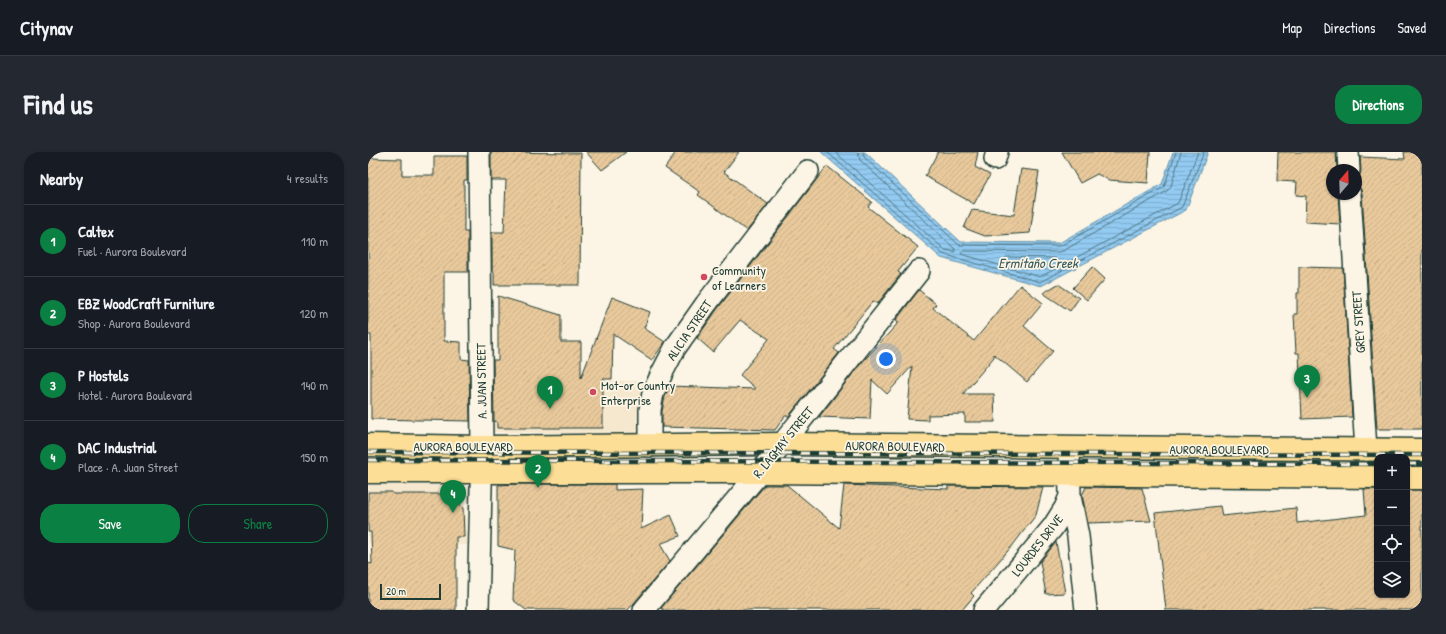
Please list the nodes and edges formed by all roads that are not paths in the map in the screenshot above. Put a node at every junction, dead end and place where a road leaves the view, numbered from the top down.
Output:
1 (479, 152) edge
2 (1348, 152) edge
3 (1349, 164) edge
4 (808, 171) dead end
5 (1350, 200) edge
6 (919, 271) dead end
7 (781, 444) junction
8 (368, 445) edge
9 (650, 446) junction
10 (482, 447) junction
11 (1069, 448) junction
12 (1250, 449) junction
13 (1366, 450) junction
14 (1422, 450) edge
15 (368, 472) edge
16 (482, 472) junction
17 (760, 472) junction
18 (1251, 476) junction
19 (1374, 477) edge
20 (1410, 478) edge
21 (1422, 478) edge
22 (1070, 486) junction
23 (1053, 527) junction
24 (1080, 556) junction
25 (478, 610) edge
26 (644, 610) edge
27 (984, 610) edge
28 (1086, 610) edge

1 - 10 street, A. JUAN STREET
2 - 3 street
4 - 9 street, ALICIA STREET
5 - 13 street, GREY STREET
6 - 7 street, R. LAGMAY STREET
7 - 9 main road, AURORA BOULEVARD
7 - 11 main road, AURORA BOULEVARD
7 - 17 street, R. LAGMAY STREET
8 - 10 main road, AURORA BOULEVARD
9 - 10 main road, AURORA BOULEVARD
10 - 16 street, A. JUAN STREET
11 - 12 main road, AURORA BOULEVARD
11 - 22 street, LOURDES DRIVE
12 - 13 main road, AURORA BOULEVARD
12 - 18 main road
13 - 14 main road, AURORA BOULEVARD
15 - 16 main road, AURORA BOULEVARD
16 - 17 main road, AURORA BOULEVARD
16 - 25 street, A. JUAN STREET
17 - 22 main road, AURORA BOULEVARD
17 - 26 street, R. LAGMAY STREET
18 - 19 main road, AURORA BOULEVARD
18 - 22 main road, AURORA BOULEVARD
20 - 21 main road
22 - 23 street, LOURDES DRIVE
22 - 24 street
23 - 24 street
23 - 27 street, LOURDES DRIVE
24 - 28 street

